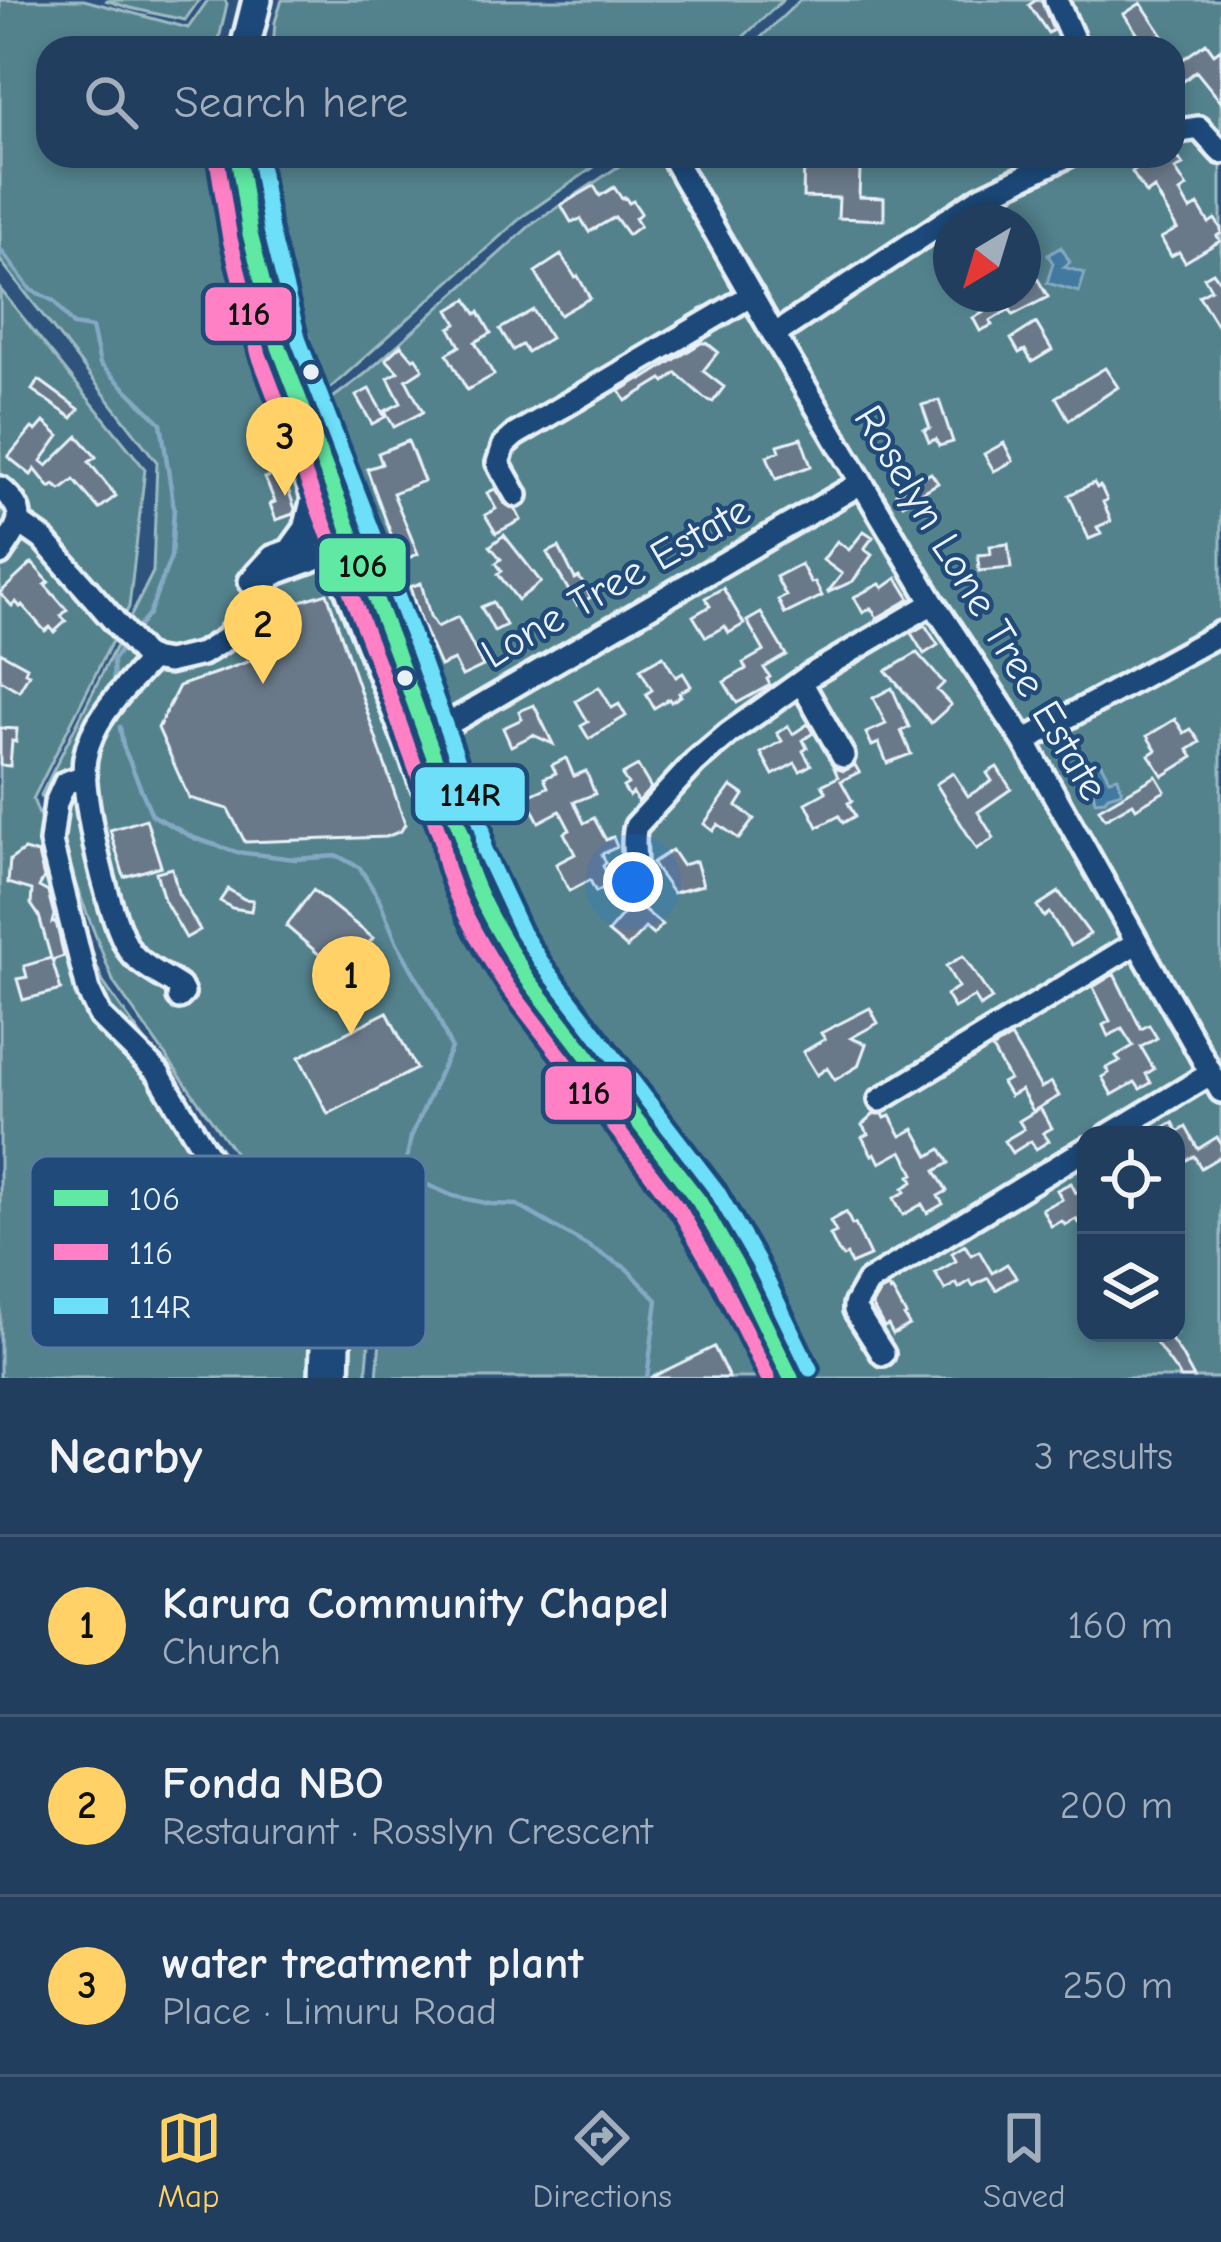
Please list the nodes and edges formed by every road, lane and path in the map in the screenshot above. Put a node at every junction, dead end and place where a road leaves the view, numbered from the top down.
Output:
1 (241, 0) edge
2 (257, 0) edge
3 (1056, 0) edge
4 (234, 36) edge
5 (248, 36) edge
6 (1072, 36) edge
7 (1185, 130) edge
8 (1221, 152) edge
9 (228, 168) edge
10 (240, 168) edge
11 (679, 168) edge
12 (1043, 168) edge
13 (752, 295) junction
14 (774, 335) junction
15 (861, 483) junction
16 (0, 488) edge
17 (516, 495) dead end
18 (20, 523) junction
19 (329, 545) junction
20 (0, 554) edge
21 (933, 603) junction
22 (1221, 633) edge
23 (152, 659) junction
24 (801, 682) junction
25 (1024, 741) junction
26 (418, 742) junction
27 (843, 756) dead end
28 (85, 776) junction
29 (634, 875) dead end
30 (1136, 943) junction
31 (1215, 1082) edge
32 (880, 1100) dead end
33 (1127, 1126) edge
34 (1077, 1154) edge
35 (208, 1156) edge
36 (322, 1348) edge
37 (339, 1348) edge
38 (884, 1354) dead end
39 (321, 1378) edge
40 (338, 1378) edge
41 (791, 1378) edge

1 - 4 main road
2 - 5 main road
3 - 6 street
7 - 8 street
9 - 19 main road
10 - 19 main road
11 - 13 street, Roselyn Lone Tree Estate
12 - 14 street
13 - 14 street, Roselyn Lone Tree Estate
13 - 17 street
14 - 15 street, Roselyn Lone Tree Estate
15 - 21 street, Roselyn Lone Tree Estate
15 - 26 street, Lone Tree Estate
16 - 18 street
18 - 20 street
18 - 23 street
19 - 23 street
19 - 26 main road
19 - 26 main road
21 - 24 street
21 - 25 street, Roselyn Lone Tree Estate
22 - 25 street
23 - 28 street
24 - 27 street
24 - 29 street
25 - 30 street, Roselyn Lone Tree Estate
26 - 41 main road
28 - 28 street
28 - 35 street
30 - 31 street, Roselyn Lone Tree Estate
30 - 32 street
31 - 33 street
34 - 38 street
36 - 39 street
37 - 40 street

